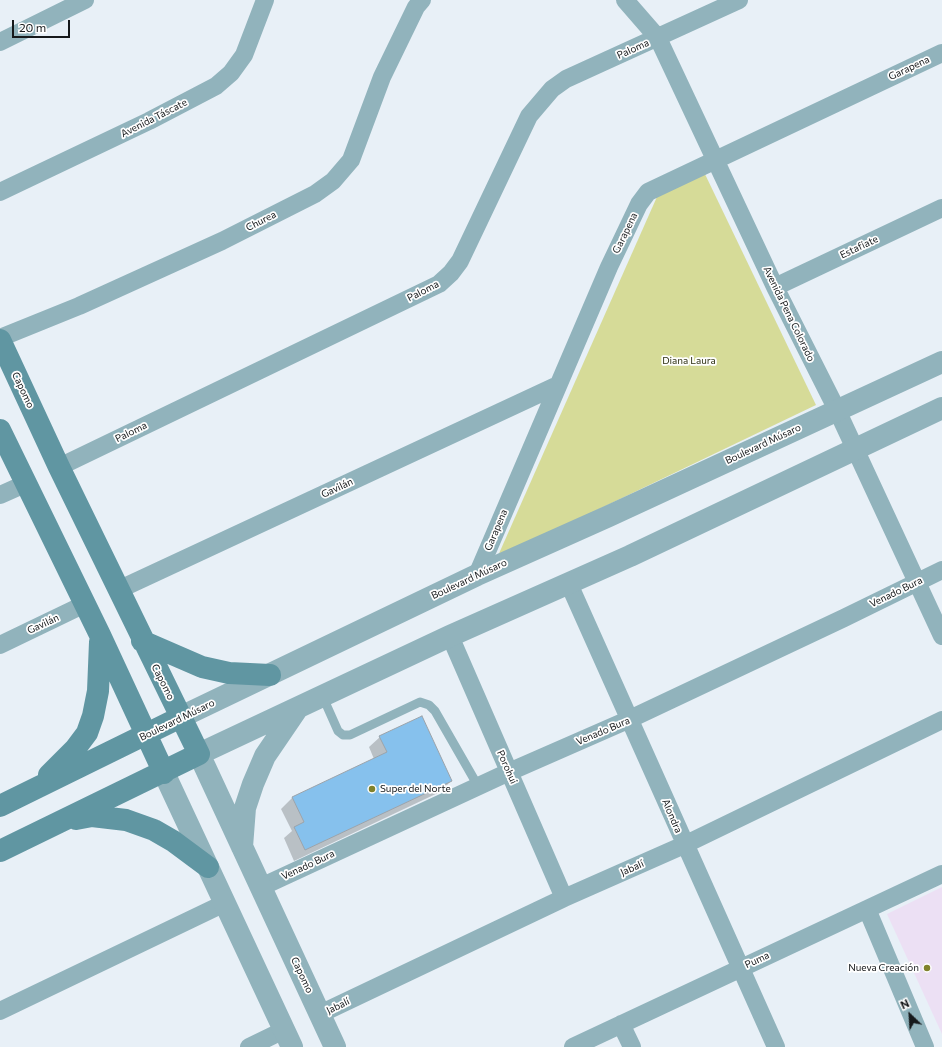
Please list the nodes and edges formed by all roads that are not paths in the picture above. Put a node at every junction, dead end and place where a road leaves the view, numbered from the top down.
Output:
1 (85, 0) edge
2 (265, 0) edge
3 (422, 0) edge
4 (625, 0) edge
5 (739, 0) edge
6 (658, 38) junction
7 (0, 42) edge
8 (942, 53) edge
9 (715, 159) junction
10 (0, 192) edge
11 (942, 208) edge
12 (775, 286) junction
13 (0, 339) edge
14 (942, 362) edge
15 (556, 386) junction
16 (942, 408) edge
17 (837, 410) junction
18 (0, 430) edge
19 (855, 449) junction
20 (59, 467) junction
21 (27, 483) junction
22 (0, 495) edge
23 (942, 570) edge
24 (477, 574) junction
25 (916, 582) junction
26 (570, 584) junction
27 (118, 590) junction
28 (85, 604) junction
29 (100, 635) junction
30 (450, 636) junction
31 (942, 636) edge
32 (142, 641) junction
33 (0, 644) edge
34 (270, 674) junction
35 (322, 695) junction
36 (297, 708) junction
37 (181, 717) junction
38 (630, 719) junction
39 (942, 720) edge
40 (146, 734) junction
41 (199, 754) junction
42 (509, 772) junction
43 (164, 773) junction
44 (478, 786) junction
45 (35, 790) junction
46 (0, 806) edge
47 (59, 822) junction
48 (684, 845) junction
49 (242, 848) junction
50 (0, 851) edge
51 (208, 867) junction
52 (942, 874) edge
53 (262, 887) junction
54 (564, 898) junction
55 (225, 903) junction
56 (867, 909) junction
57 (740, 968) junction
58 (0, 1010) edge
59 (320, 1014) junction
60 (621, 1024) junction
61 (288, 1039) edge
62 (249, 1047) edge
63 (335, 1047) edge
64 (573, 1047) edge
65 (632, 1047) edge
66 (776, 1047) edge
67 (925, 1047) edge

1 - 7 street
2 - 10 street, Avenida Táscate
3 - 13 street, Churea
4 - 6 street, Avenida Pena Colorado
5 - 6 street, Paloma
6 - 9 street, Avenida Pena Colorado
6 - 20 street, Paloma
8 - 9 street, Garapena
9 - 12 street, Avenida Pena Colorado
9 - 15 street, Garapena
11 - 12 street, Estafiate
12 - 17 street, Avenida Pena Colorado
13 - 20 main road, Capomo
14 - 17 street, Boulevard Músaro
15 - 24 street, Garapena
15 - 27 street, Gavilán
16 - 19 street
17 - 19 street, Avenida Pena Colorado
17 - 24 street, Boulevard Músaro
18 - 21 main road
19 - 25 street, Avenida Pena Colorado
19 - 26 street
20 - 27 main road, Capomo
21 - 22 street
21 - 28 main road
23 - 25 street, Venado Bura
24 - 34 street, Boulevard Músaro
25 - 31 street, Avenida Pena Colorado
25 - 38 street, Venado Bura
26 - 30 street
26 - 38 street, Alondra
27 - 32 main road, Capomo
28 - 29 main road
28 - 33 street, Gavilán
29 - 40 main road
29 - 45 main road
30 - 35 street
30 - 42 street, Porohui
32 - 34 main road
32 - 37 main road, Capomo
34 - 37 street, Boulevard Músaro
35 - 36 street
35 - 44 lane
36 - 41 street
36 - 49 street
37 - 40 main road, Boulevard Músaro
37 - 41 main road, Capomo
38 - 42 street, Venado Bura
38 - 48 street, Alondra
39 - 48 street, Jabalí
40 - 43 main road
40 - 45 main road, Boulevard Músaro
41 - 43 main road
41 - 49 street, Capomo
42 - 44 street, Venado Bura
42 - 54 street, Porohui
43 - 47 main road
43 - 51 street
44 - 53 street, Venado Bura
45 - 46 main road, Boulevard Músaro
47 - 50 main road
47 - 51 main road
48 - 54 street, Jabalí
48 - 57 street, Alondra
49 - 53 street, Capomo
51 - 55 street
52 - 56 street, Puma
53 - 59 street, Capomo
54 - 59 street, Jabalí
55 - 58 street
55 - 61 street
56 - 57 street, Puma
56 - 67 street
57 - 60 street, Puma
57 - 66 street, Alondra
59 - 63 street, Capomo
60 - 64 street, Puma
60 - 65 street
61 - 62 street

